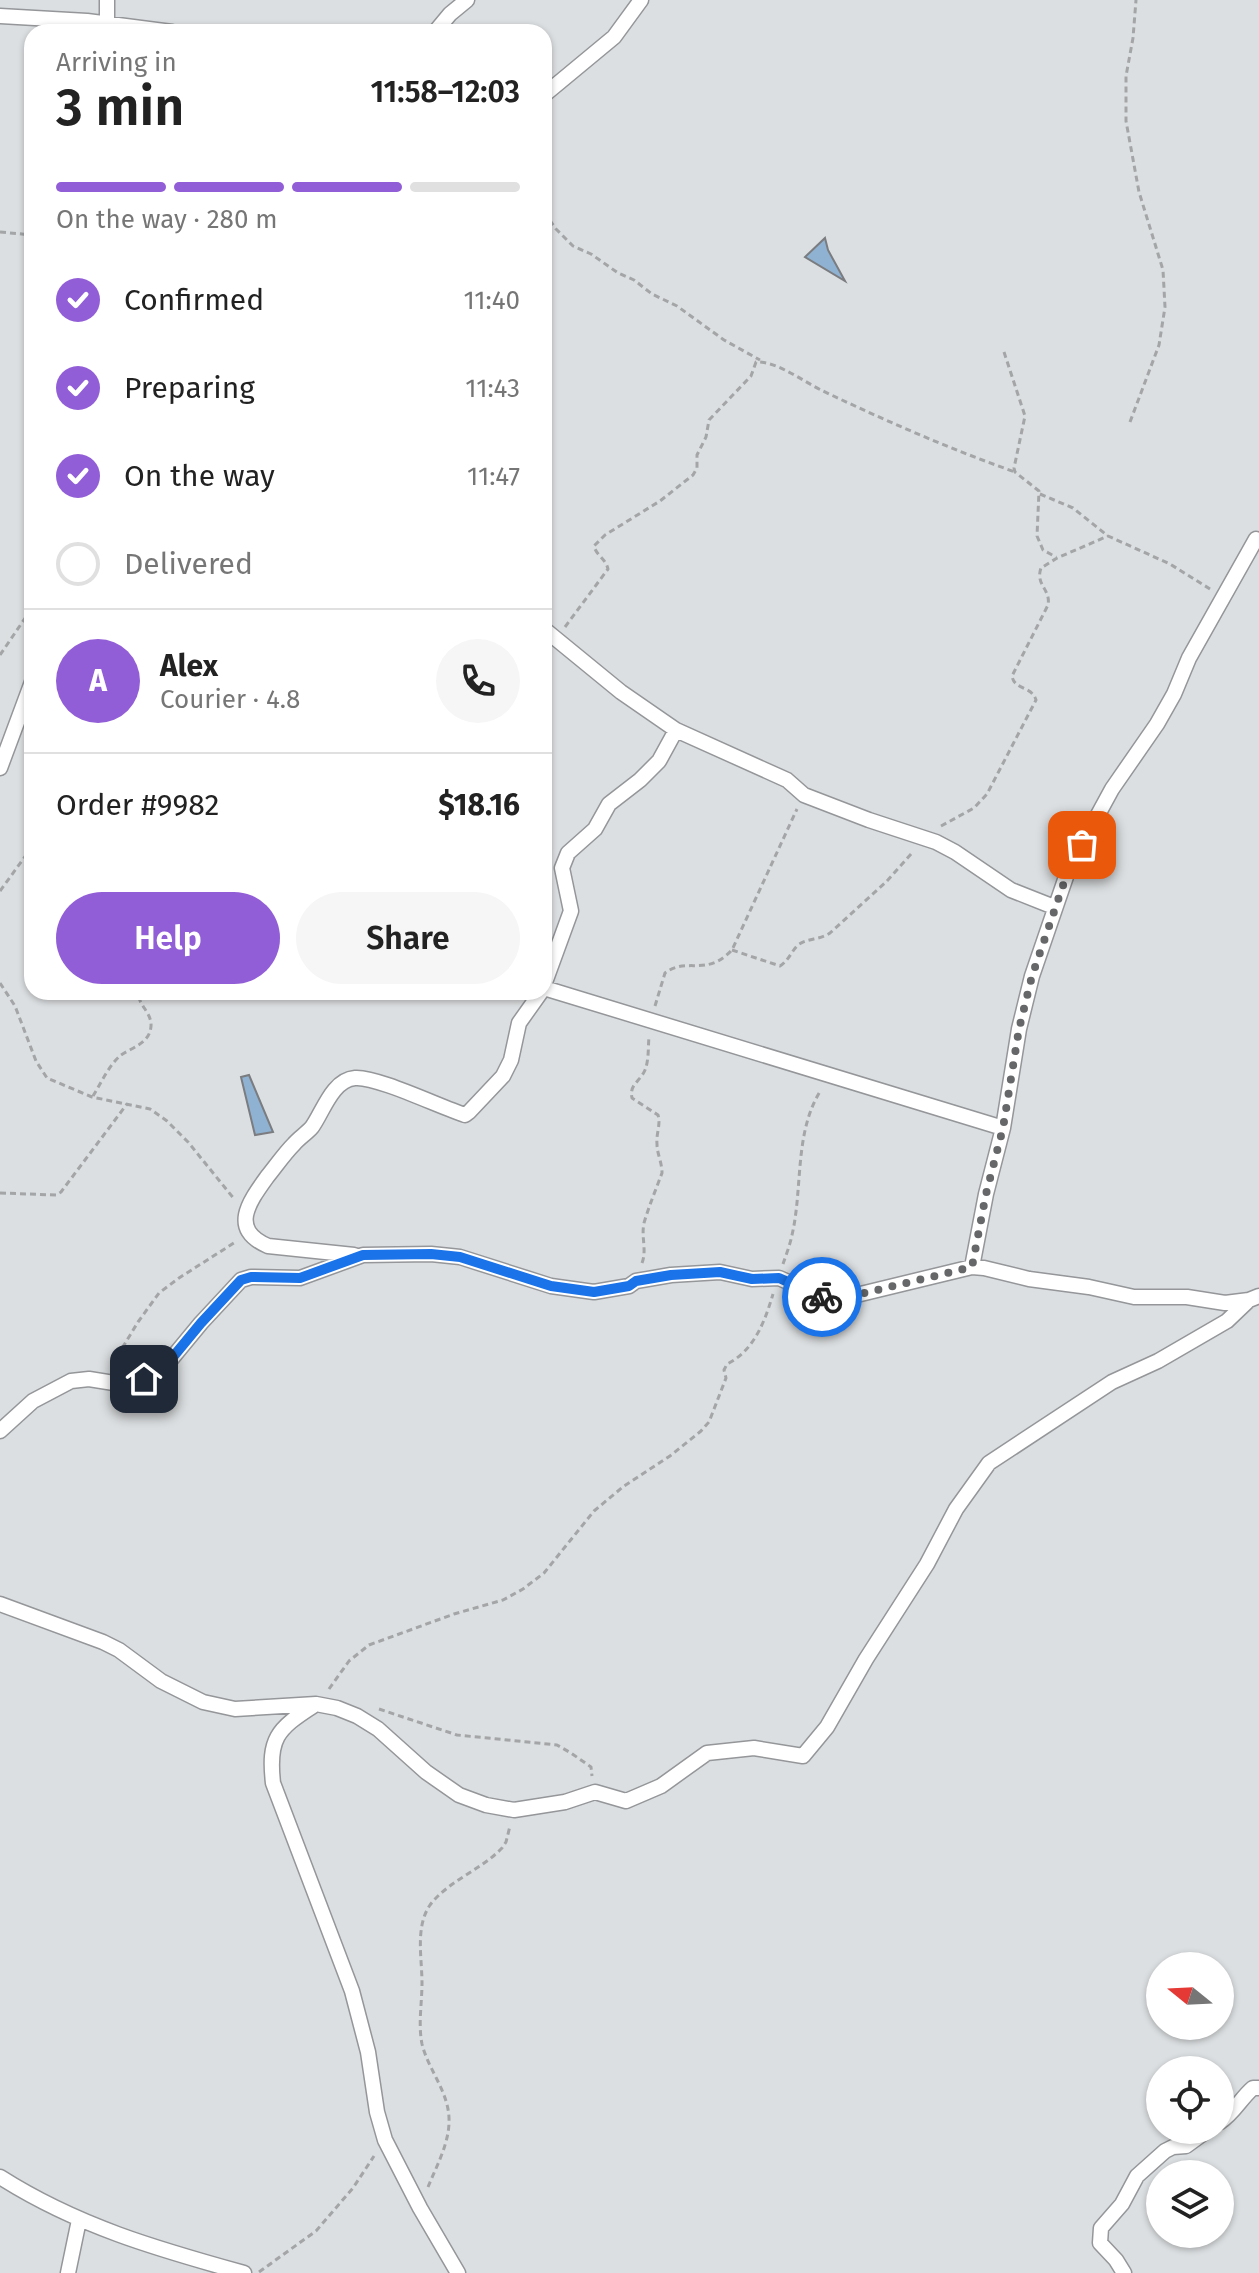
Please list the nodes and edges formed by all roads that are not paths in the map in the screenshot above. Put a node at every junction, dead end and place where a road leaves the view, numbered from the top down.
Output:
1 (107, 0) edge
2 (467, 0) edge
3 (641, 0) edge
4 (0, 16) edge
5 (107, 23) junction
6 (114, 24) edge
7 (442, 24) edge
8 (552, 88) edge
9 (1256, 539) dead end
10 (552, 636) edge
11 (24, 704) edge
12 (676, 730) junction
13 (0, 768) edge
14 (1054, 907) junction
15 (552, 965) edge
16 (552, 991) edge
17 (535, 1000) edge
18 (1003, 1128) junction
19 (363, 1255) junction
20 (972, 1267) junction
21 (1254, 1298) edge
22 (0, 1431) edge
23 (0, 1604) edge
24 (316, 1704) junction
25 (1259, 2088) edge
26 (1234, 2110) edge
27 (1189, 2144) edge
28 (0, 2177) edge
29 (79, 2220) junction
30 (68, 2273) edge
31 (244, 2273) edge
32 (458, 2273) edge
33 (1124, 2273) edge

1 - 5 street
2 - 7 street
3 - 8 street
4 - 5 street
5 - 6 street
9 - 14 street
10 - 12 street
11 - 13 street
12 - 14 street
12 - 15 street
14 - 18 street
16 - 18 street
17 - 19 street
18 - 20 street
19 - 20 street
19 - 22 street
20 - 21 street
21 - 24 street
23 - 24 street
24 - 32 street
25 - 26 street
27 - 33 street
28 - 29 street
29 - 30 street
29 - 31 street

